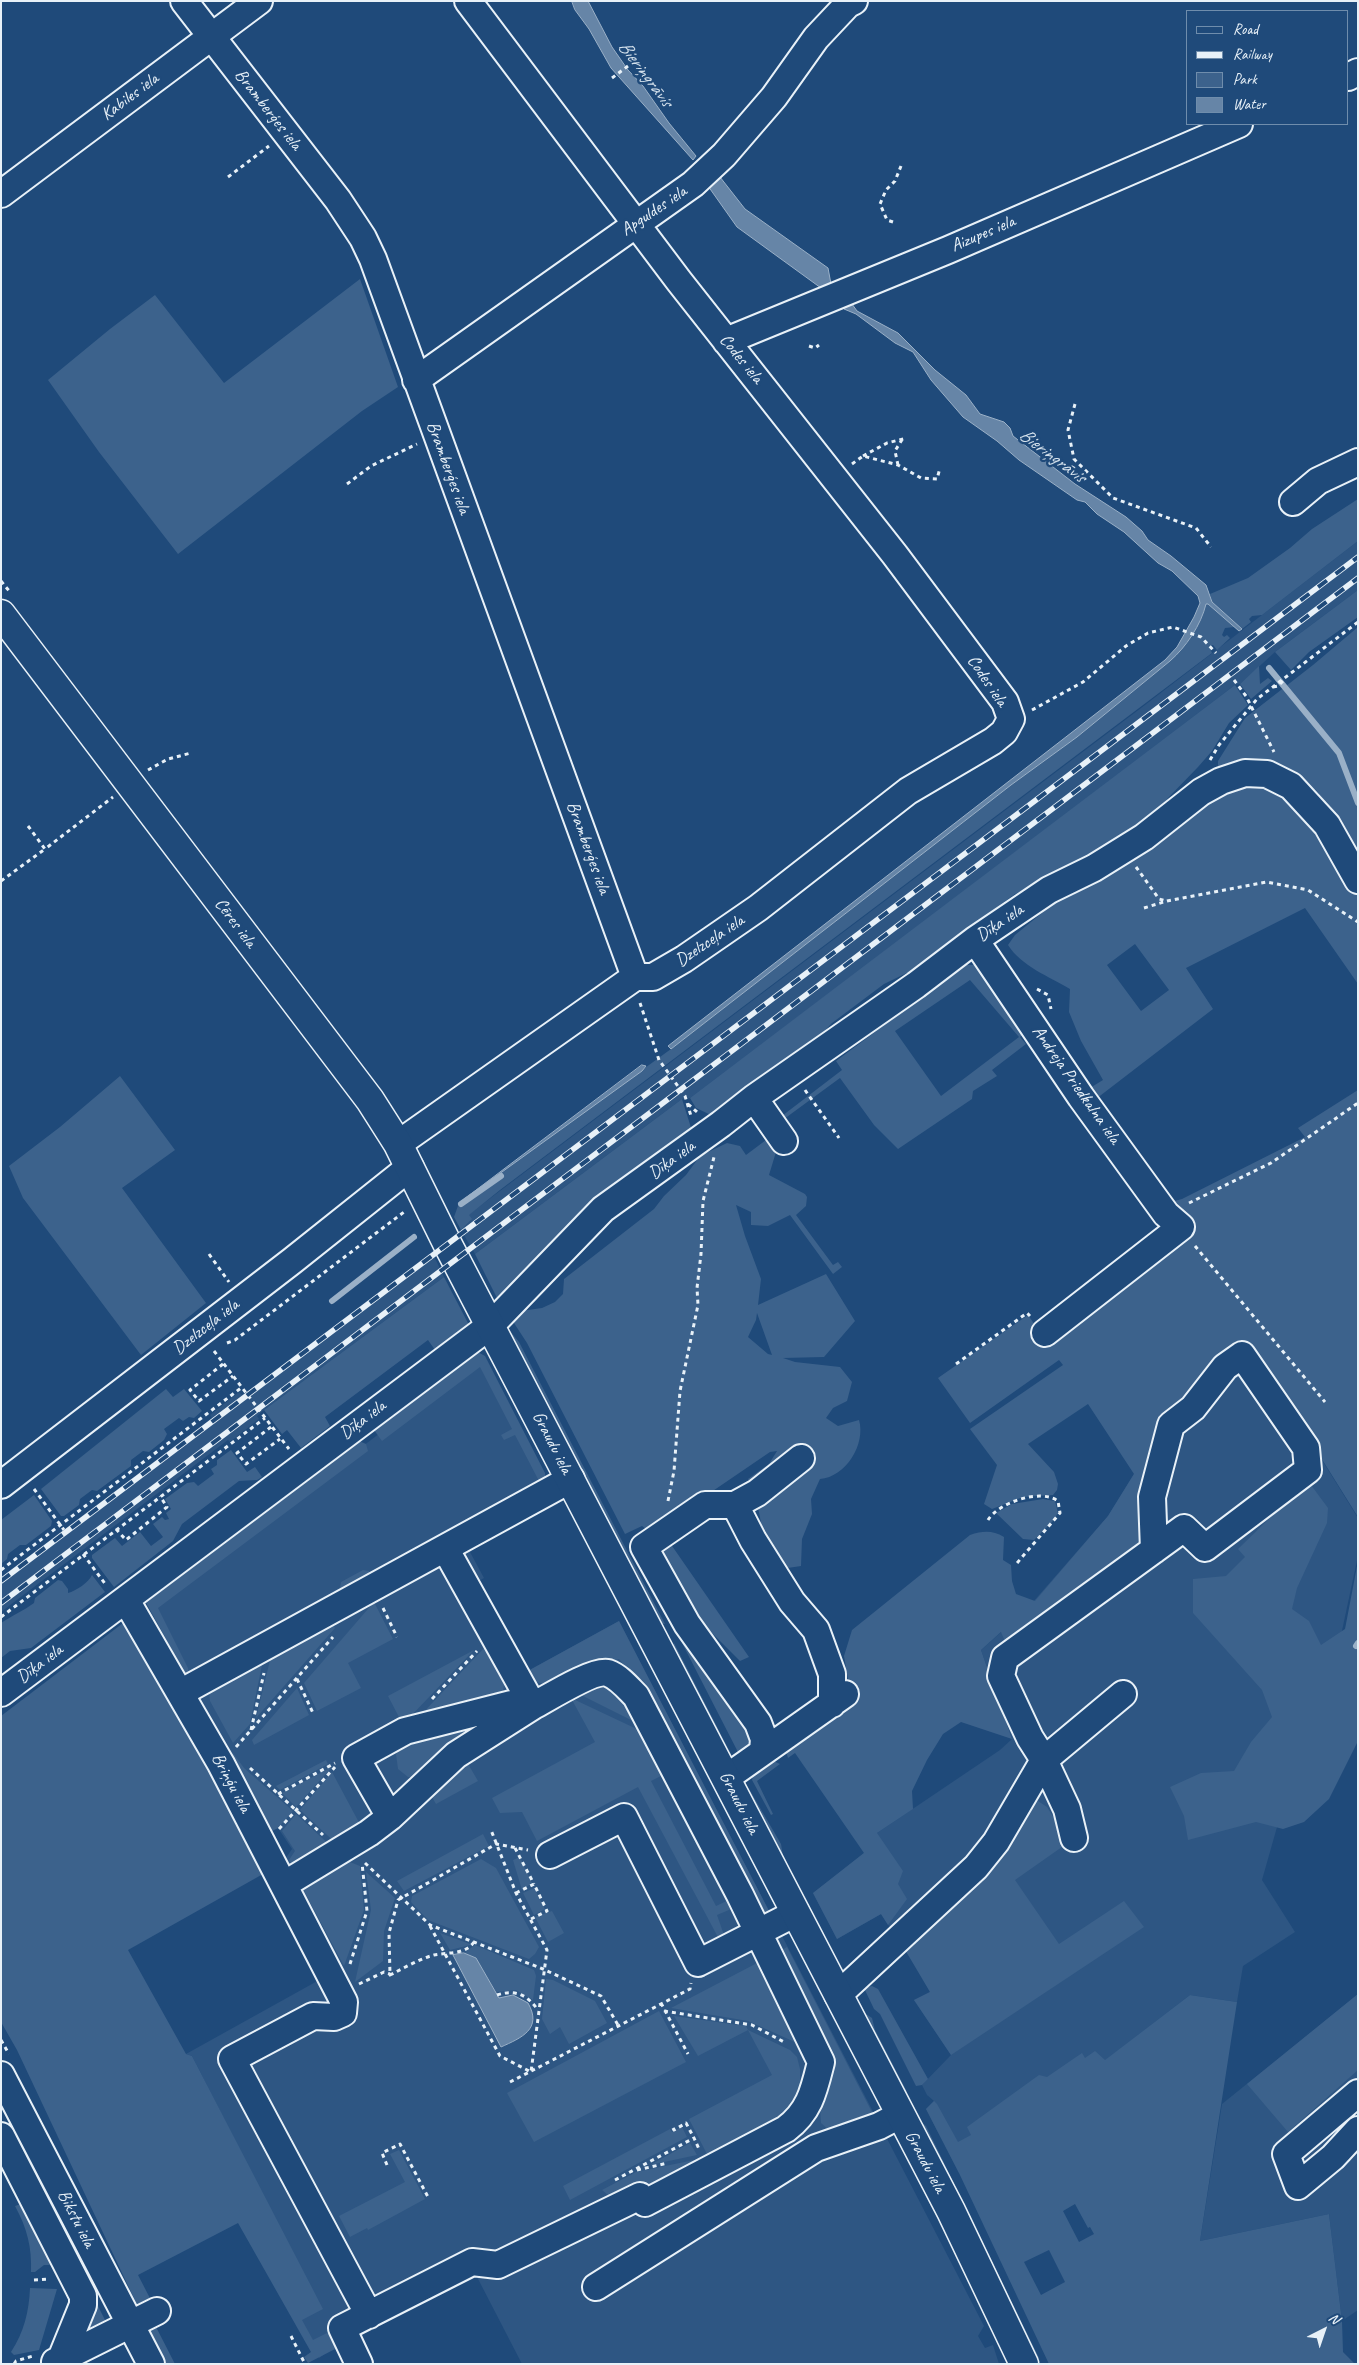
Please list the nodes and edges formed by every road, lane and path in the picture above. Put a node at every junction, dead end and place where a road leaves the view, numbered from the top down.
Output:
1 (184, 1) edge
2 (259, 1) edge
3 (468, 1) edge
4 (854, 1) edge
5 (210, 36) junction
6 (628, 66) dead end
7 (612, 78) dead end
8 (1237, 125) edge
9 (286, 132) junction
10 (900, 166) dead end
11 (228, 178) dead end
12 (1, 194) edge
13 (893, 222) dead end
14 (635, 223) junction
15 (726, 341) junction
16 (819, 345) dead end
17 (808, 346) dead end
18 (416, 380) junction
19 (1075, 404) dead end
20 (437, 438) junction
21 (862, 456) junction
22 (1358, 462) edge
23 (898, 465) junction
24 (940, 468) dead end
25 (834, 477) junction
26 (347, 484) dead end
27 (1293, 502) dead end
28 (1211, 547) dead end
29 (1, 614) edge
30 (1358, 622) edge
31 (1216, 653) dead end
32 (1286, 676) junction
33 (1234, 680) dead end
34 (1273, 687) junction
35 (1250, 705) junction
36 (1010, 719) junction
37 (191, 753) dead end
38 (1275, 754) dead end
39 (141, 775) dead end
40 (1201, 792) junction
41 (115, 796) dead end
42 (28, 826) dead end
43 (45, 849) junction
44 (1123, 849) junction
45 (1358, 880) edge
46 (1, 881) edge
47 (1167, 901) junction
48 (1144, 908) dead end
49 (1358, 922) edge
50 (975, 940) junction
51 (633, 978) junction
52 (792, 1071) junction
53 (754, 1098) junction
54 (1358, 1103) edge
55 (721, 1124) junction
56 (839, 1138) dead end
57 (699, 1140) junction
58 (784, 1141) dead end
59 (404, 1156) junction
60 (409, 1208) dead end
61 (1172, 1226) junction
62 (448, 1245) joint
63 (209, 1254) dead end
64 (242, 1300) junction
65 (491, 1325) junction
66 (1045, 1333) joint
67 (234, 1340) dead end
68 (212, 1348) dead end
69 (223, 1364) junction
70 (956, 1364) dead end
71 (232, 1376) junction
72 (241, 1388) junction
73 (1326, 1402) dead end
74 (265, 1418) junction
75 (271, 1427) junction
76 (801, 1458) dead end
77 (11, 1477) edge
78 (571, 1479) junction
79 (160, 1496) junction
80 (667, 1503) dead end
81 (735, 1505) junction
82 (988, 1520) dead end
83 (60, 1525) junction
84 (116, 1529) junction
85 (64, 1530) dead end
86 (445, 1548) junction
87 (1154, 1550) junction
88 (83, 1554) junction
89 (1017, 1563) dead end
90 (1, 1570) edge
91 (94, 1570) dead end
92 (373, 1588) junction
93 (126, 1600) junction
94 (1, 1617) edge
95 (687, 1624) junction
96 (338, 1632) dead end
97 (493, 1634) junction
98 (397, 1637) dead end
99 (271, 1643) junction
100 (656, 1643) junction
101 (297, 1679) junction
102 (1, 1693) edge
103 (180, 1693) junction
104 (1123, 1694) dead end
105 (426, 1706) dead end
106 (533, 1706) junction
107 (313, 1713) dead end
108 (251, 1732) junction
109 (229, 1741) dead end
110 (763, 1751) junction
111 (1044, 1760) junction
112 (246, 1764) dead end
113 (726, 1778) junction
114 (278, 1794) junction
115 (296, 1810) junction
116 (390, 1818) junction
117 (279, 1830) dead end
118 (491, 1830) dead end
119 (1074, 1838) dead end
120 (496, 1844) junction
121 (515, 1848) junction
122 (340, 1851) junction
123 (550, 1854) joint
124 (285, 1884) junction
125 (534, 1884) junction
126 (516, 1893) junction
127 (401, 1897) junction
128 (796, 1913) junction
129 (531, 1919) junction
130 (430, 1926) junction
131 (758, 1932) junction
132 (474, 1942) junction
133 (446, 1955) junction
134 (698, 1963) junction
135 (543, 1970) junction
136 (390, 1975) junction
137 (341, 1993) junction
138 (497, 1995) dead end
139 (838, 1995) junction
140 (661, 2004) junction
141 (664, 2010) junction
142 (538, 2011) junction
143 (618, 2025) junction
144 (787, 2044) dead end
145 (688, 2054) dead end
146 (530, 2072) junction
147 (1, 2075) edge
148 (510, 2082) dead end
149 (1358, 2093) edge
150 (900, 2115) junction
151 (799, 2119) junction
152 (673, 2128) dead end
153 (1358, 2130) edge
154 (1, 2136) edge
155 (694, 2138) dead end
156 (816, 2148) junction
157 (387, 2165) dead end
158 (428, 2197) dead end
159 (53, 2279) dead end
160 (34, 2280) dead end
161 (596, 2287) dead end
162 (157, 2311) dead end
163 (369, 2315) junction
164 (130, 2323) junction
165 (291, 2336) dead end
166 (51, 2359) edge
167 (12, 2363) edge
168 (151, 2364) edge
169 (305, 2364) edge
170 (359, 2364) edge
171 (1024, 2364) edge

1 - 5 street, Bramberģes iela
2 - 5 street, Kabiles iela
3 - 14 street, Codes iela
4 - 14 street, Apguldes iela
5 - 9 street, Bramberģes iela
5 - 12 street, Kabiles iela
6 - 7 path
8 - 15 street, Aizupes iela
9 - 11 path
9 - 18 street, Bramberģes iela
10 - 13 path
14 - 15 street, Codes iela
14 - 18 street, Apguldes iela
15 - 25 street, Codes iela
16 - 17 path
18 - 20 street, Bramberģes iela
19 - 28 path
20 - 26 path
20 - 51 street, Bramberģes iela
21 - 23 path
21 - 23 path
21 - 25 path
22 - 27 street
23 - 24 path
25 - 36 street, Codes iela
29 - 59 main road, Cēres iela
30 - 32 path
31 - 36 path
32 - 34 path
32 - 34 path
33 - 35 path
34 - 35 path
35 - 38 path
35 - 40 path
36 - 51 street, Dzelzceļa iela
37 - 39 path
40 - 44 street, Dīķa iela
40 - 45 street, Dīķa iela
41 - 43 path
42 - 43 path
43 - 46 path
44 - 47 path
44 - 50 street, Dīķa iela
47 - 48 path
47 - 49 path
50 - 52 street, Dīķa iela
50 - 61 street, Andreja Priedkalna iela
51 - 57 path
51 - 59 street, Dzelzceļa iela
52 - 53 street, Dīķa iela
52 - 56 path
53 - 55 street, Dīķa iela
53 - 58 street
54 - 61 path
55 - 57 street, Dīķa iela
55 - 80 path
57 - 65 street, Dīķa iela
59 - 62 main road, Cēres iela
59 - 64 street, Dzelzceļa iela
60 - 67 path
61 - 66 street
61 - 73 path
62 - 65 main road, Graudu iela
63 - 64 path
64 - 77 street, Dzelzceļa iela
65 - 78 main road, Graudu iela
65 - 93 street, Dīķa iela
66 - 70 path
68 - 69 path
69 - 71 path
69 - 71 path
71 - 72 path
72 - 74 path
72 - 83 path
74 - 75 path
74 - 79 path
75 - 75 path
76 - 81 street
77 - 83 path
78 - 86 street
78 - 100 main road, Graudu iela
79 - 84 path
79 - 84 path
81 - 95 street
81 - 110 street
82 - 89 path
83 - 85 path
83 - 90 path
84 - 88 path
86 - 92 street
86 - 97 street
87 - 87 street
87 - 111 street
88 - 91 path
88 - 94 path
92 - 98 path
92 - 99 street
93 - 102 street, Dīķa iela
93 - 103 street, Briņģu iela
95 - 100 street
95 - 110 street
96 - 101 path
97 - 105 path
97 - 106 street
99 - 103 street
99 - 108 path
100 - 113 main road, Graudu iela
101 - 107 path
101 - 108 path
103 - 124 street, Briņģu iela
104 - 111 street
106 - 116 street
106 - 116 street
106 - 131 street
108 - 109 path
110 - 113 street
111 - 119 street
111 - 139 street
112 - 114 path
113 - 128 main road, Graudu iela
114 - 115 path
114 - 115 path
115 - 117 path
115 - 122 path
116 - 122 street
118 - 120 path
120 - 121 path
120 - 126 path
120 - 127 path
121 - 123 path
121 - 125 path
122 - 124 street
123 - 134 street
124 - 137 street, Briņģu iela
125 - 126 path
125 - 129 path
126 - 129 path
127 - 130 path
127 - 136 path
127 - 137 path
128 - 131 street
128 - 139 main road, Graudu iela
129 - 135 path
130 - 132 path
130 - 133 path
131 - 134 street
131 - 151 street
132 - 133 path
132 - 135 path
133 - 136 path
133 - 146 path
134 - 140 path
135 - 142 path
135 - 143 path
136 - 137 path
137 - 163 street
138 - 142 path
139 - 150 main road, Graudu iela
140 - 141 path
140 - 143 path
141 - 144 path
141 - 145 path
142 - 146 path
143 - 146 path
146 - 148 path
147 - 164 street, Bikstu iela
149 - 153 street
150 - 156 street
150 - 171 main road, Graudu iela
151 - 156 street
151 - 163 street
152 - 155 path
154 - 166 street
156 - 161 street
157 - 158 path
159 - 160 path
162 - 164 street
163 - 170 street
164 - 166 street
164 - 168 street, Bikstu iela
165 - 169 path
166 - 167 path

